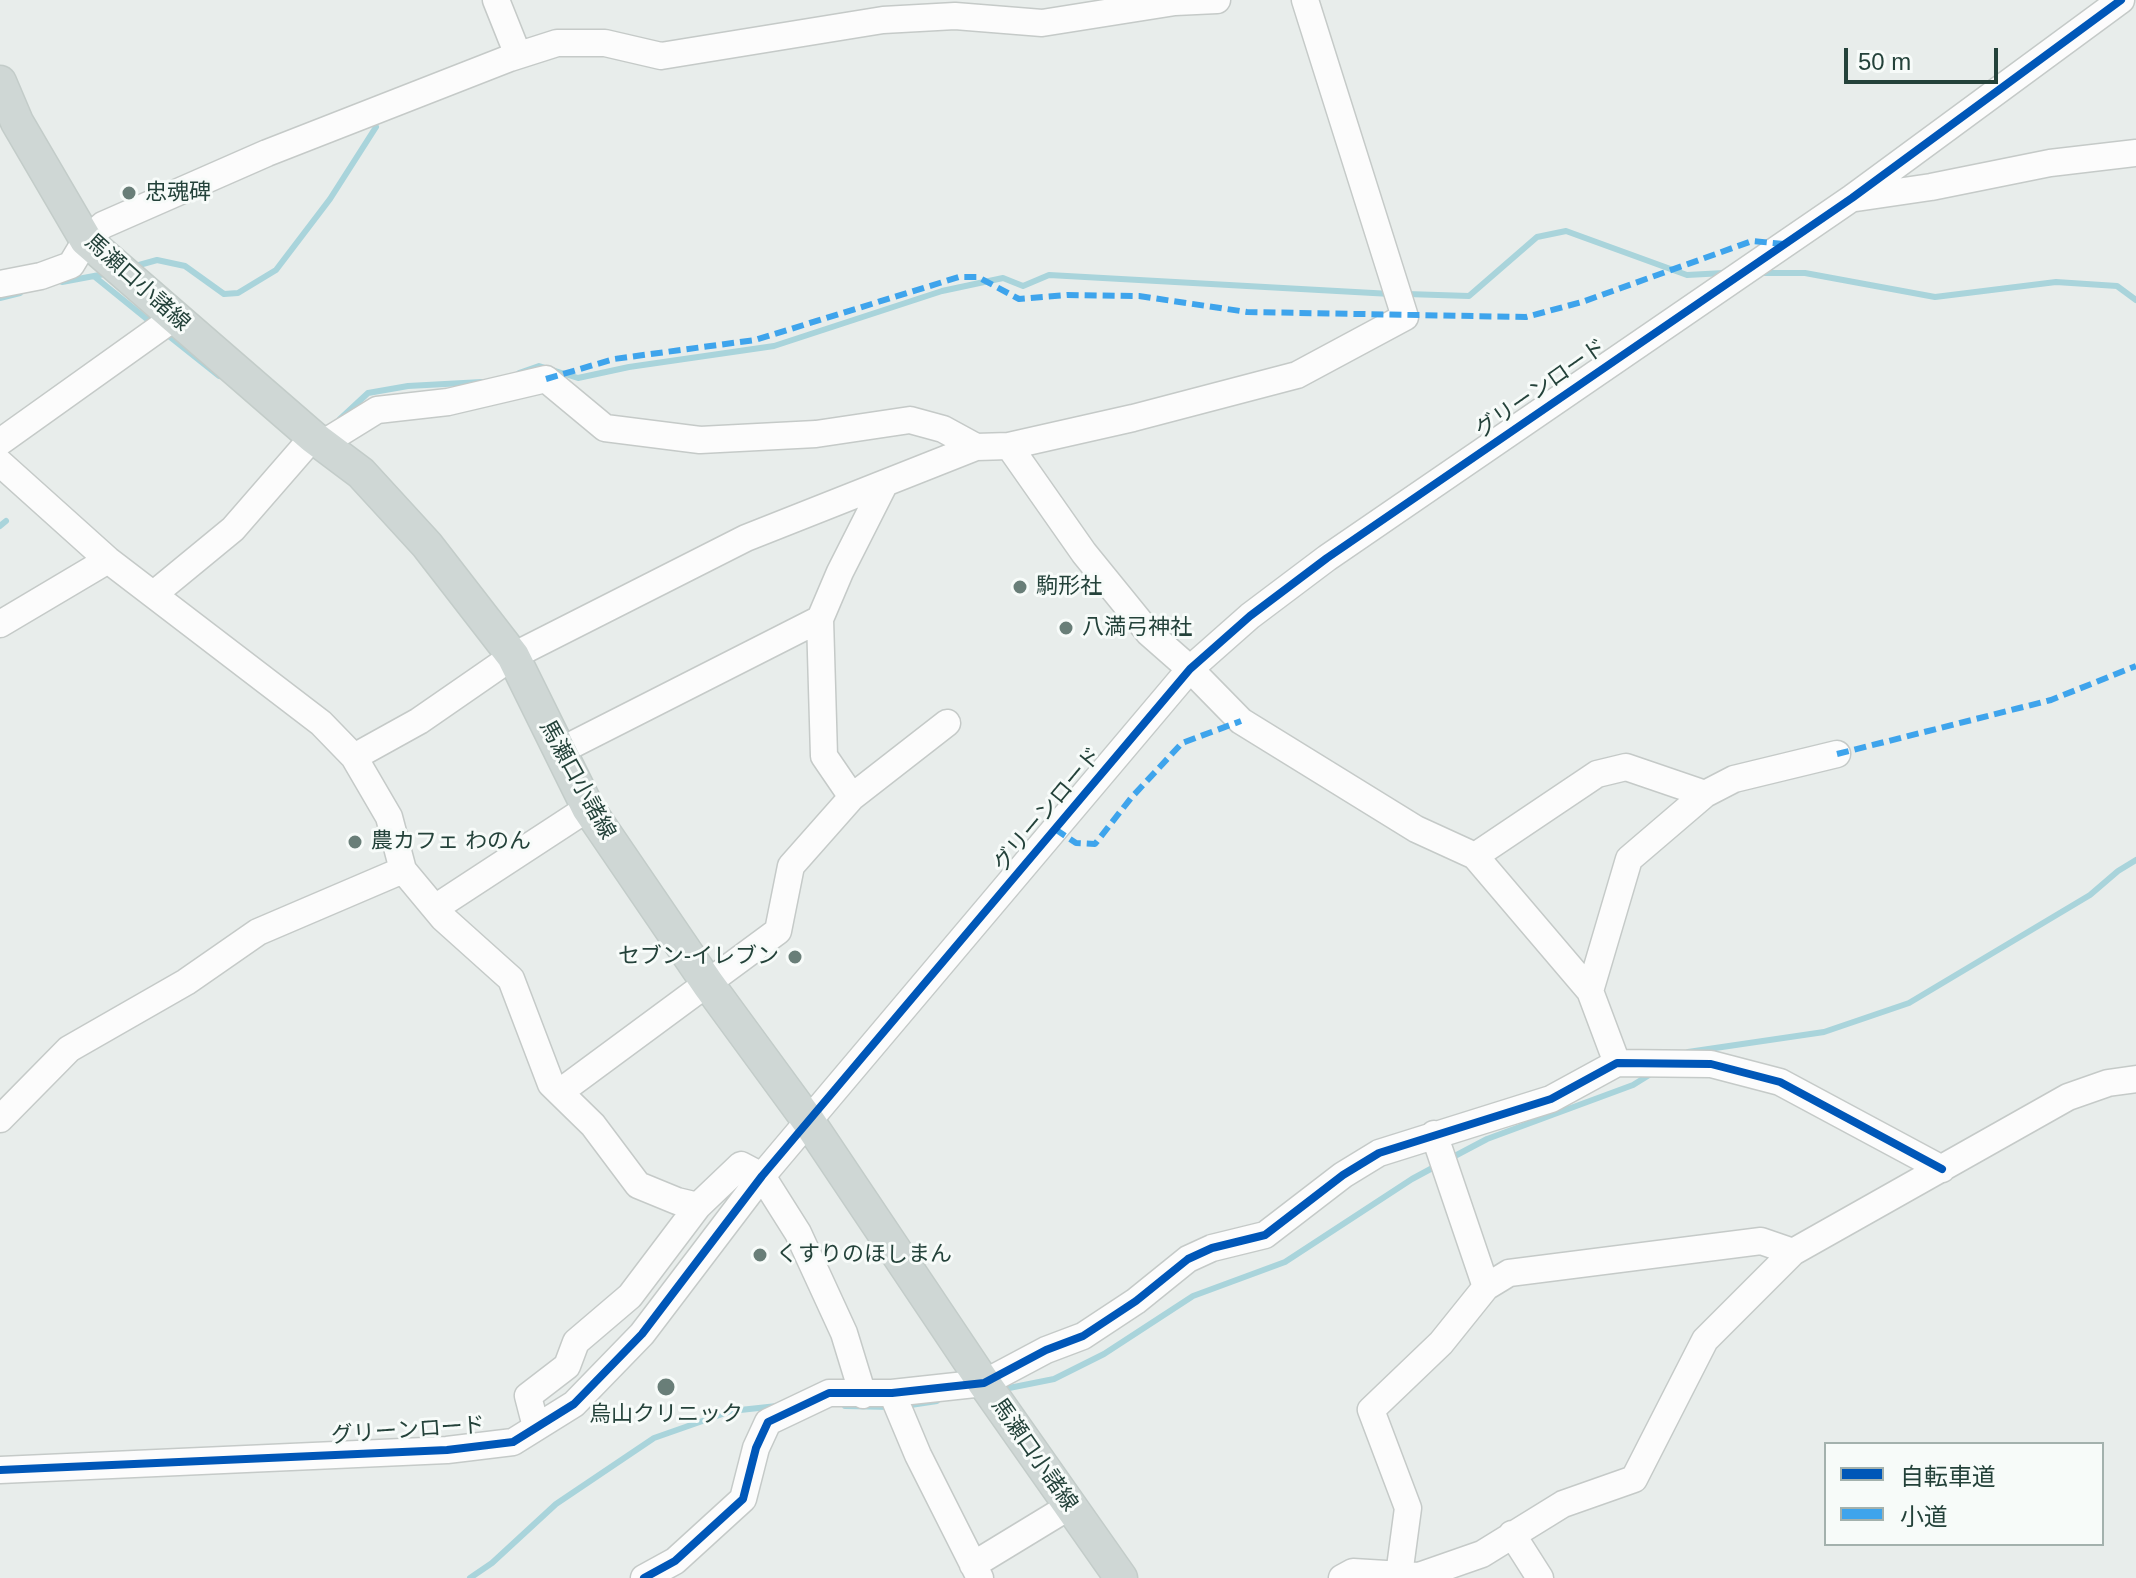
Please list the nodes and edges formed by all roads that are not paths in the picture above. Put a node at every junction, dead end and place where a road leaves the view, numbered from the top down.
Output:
1 (496, 0) edge
2 (1217, 0) edge
3 (1305, 0) edge
4 (2121, 0) edge
5 (1174, 1) edge
6 (518, 55) junction
7 (0, 82) edge
8 (2136, 153) edge
9 (1852, 198) junction
10 (86, 240) junction
11 (0, 284) edge
12 (175, 317) junction
13 (317, 440) junction
14 (0, 442) edge
15 (1009, 446) junction
16 (976, 447) junction
17 (0, 463) edge
18 (885, 483) junction
19 (108, 560) junction
20 (154, 594) junction
21 (820, 619) junction
22 (0, 624) edge
23 (513, 656) junction
24 (1190, 669) junction
25 (947, 723) dead end
26 (560, 751) junction
27 (1837, 754) dead end
28 (354, 757) junction
29 (1705, 794) junction
30 (852, 797) junction
31 (588, 808) junction
32 (1475, 856) junction
33 (403, 870) junction
34 (435, 908) junction
35 (708, 984) junction
36 (1590, 991) junction
37 (1617, 1063) junction
38 (2136, 1079) edge
39 (560, 1092) junction
40 (0, 1119) edge
41 (809, 1122) junction
42 (1434, 1134) junction
43 (1942, 1169) junction
44 (762, 1176) junction
45 (698, 1206) junction
46 (1793, 1252) junction
47 (1486, 1287) junction
48 (984, 1383) junction
49 (892, 1393) junction
50 (863, 1395) junction
51 (536, 1427) junction
52 (0, 1470) edge
53 (1070, 1506) junction
54 (1512, 1534) junction
55 (976, 1572) edge
56 (1399, 1575) junction
57 (644, 1578) edge
58 (1121, 1578) edge
59 (1342, 1578) edge
60 (1540, 1578) edge

1 - 6 street
2 - 5 street
3 - 15 street
4 - 9 street, グリーンロード
5 - 6 street
6 - 10 street
7 - 10 main road, 馬瀬口小諸線
8 - 9 street
9 - 24 street, グリーンロード
10 - 11 street
10 - 12 main road, 馬瀬口小諸線
12 - 13 main road, 馬瀬口小諸線
12 - 14 street
13 - 16 street
13 - 20 street
13 - 23 main road, 馬瀬口小諸線
15 - 16 street
15 - 24 street
16 - 18 street
17 - 19 street
18 - 21 street
18 - 23 street
19 - 20 street
19 - 22 street
20 - 28 street
21 - 26 street
21 - 30 street
23 - 26 main road, 馬瀬口小諸線
23 - 28 street
24 - 32 street
24 - 41 street, グリーンロード
25 - 30 street
26 - 31 main road, 馬瀬口小諸線
27 - 29 street
28 - 33 street
29 - 32 street
29 - 36 street
30 - 35 street
31 - 34 street
31 - 35 main road, 馬瀬口小諸線
32 - 36 street
33 - 34 street
33 - 40 street
34 - 39 street
35 - 39 street
35 - 41 main road, 馬瀬口小諸線
36 - 37 street
37 - 42 street
37 - 43 street
38 - 43 street
39 - 45 street
41 - 44 street, グリーンロード
41 - 48 main road, 馬瀬口小諸線
42 - 47 street
42 - 48 street
43 - 46 street
44 - 45 street
44 - 50 street
44 - 51 street, グリーンロード
45 - 51 street
46 - 47 street
46 - 54 street
47 - 56 street
48 - 49 street
48 - 53 main road, 馬瀬口小諸線
49 - 50 street
49 - 55 street
50 - 57 street
51 - 52 street, グリーンロード
53 - 55 street
53 - 58 main road, 馬瀬口小諸線
54 - 56 street
54 - 60 street
56 - 59 street

